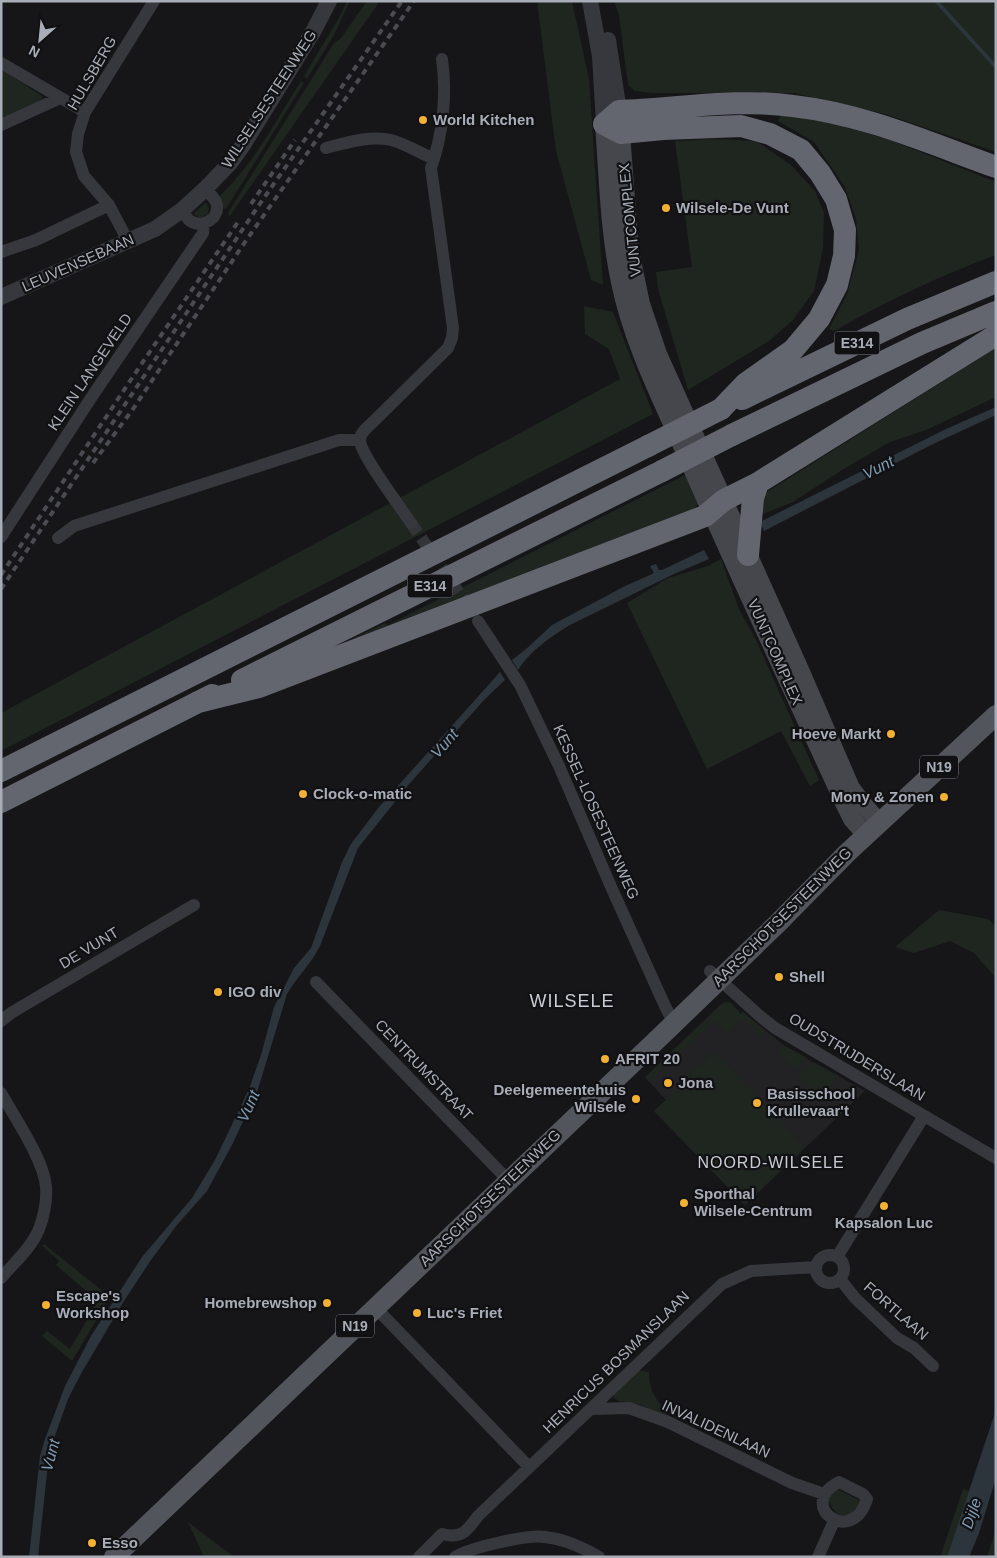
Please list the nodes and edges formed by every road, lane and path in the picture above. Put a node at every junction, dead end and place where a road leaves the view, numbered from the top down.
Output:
1 (154, 1) edge
2 (329, 1) edge
3 (590, 1) edge
4 (599, 1) edge
5 (442, 59) dead end
6 (1, 62) edge
7 (60, 98) junction
8 (84, 112) junction
9 (615, 123) junction
10 (1, 125) edge
11 (326, 148) dead end
12 (434, 159) junction
13 (996, 167) edge
14 (205, 189) junction
15 (108, 205) junction
16 (182, 210) junction
17 (204, 223) junction
18 (155, 229) joint
19 (128, 241) junction
20 (1, 252) edge
21 (996, 282) edge
22 (1, 297) edge
23 (996, 312) edge
24 (996, 335) edge
25 (721, 409) junction
26 (360, 440) junction
27 (691, 466) junction
28 (730, 494) junction
29 (411, 523) tunnel mouth
30 (1, 537) edge
31 (58, 538) dead end
32 (748, 555) junction
33 (478, 621) tunnel mouth
34 (198, 702) junction
35 (996, 715) edge
36 (1, 771) edge
37 (1, 802) edge
38 (872, 829) junction
39 (194, 905) dead end
40 (715, 975) junction
41 (316, 982) dead end
42 (1, 1021) edge
43 (675, 1022) junction
44 (1, 1093) edge
45 (924, 1116) junction
46 (996, 1158) edge
47 (509, 1181) junction
48 (837, 1257) junction
49 (816, 1267) junction
50 (1, 1278) edge
51 (840, 1279) junction
52 (375, 1307) junction
53 (932, 1366) dead end
54 (592, 1409) junction
55 (529, 1466) junction
56 (824, 1494) junction
57 (834, 1521) junction
58 (466, 1532) junction
59 (476, 1548) junction
60 (114, 1557) edge
61 (419, 1557) edge
62 (455, 1557) edge
63 (599, 1557) edge
64 (818, 1557) edge

1 - 8 street, HULSBERG
2 - 14 street, WILSELSESTEENWEG
3 - 9 street, VUNTCOMPLEX
4 - 9 street, VUNTCOMPLEX
5 - 12 street
6 - 7 street
7 - 8 street
7 - 10 street
8 - 15 street, HULSBERG
9 - 13 highway
9 - 25 highway
9 - 27 main road, VUNTCOMPLEX
9 - 28 main road, VUNTCOMPLEX
11 - 12 street
12 - 26 street
14 - 16 street, WILSELSESTEENWEG
14 - 17 street
15 - 19 street, HULSBERG
15 - 20 street
16 - 17 street
16 - 18 street, WILSELSESTEENWEG
17 - 30 street, KLEIN LANGEVELD
18 - 19 street, LEUVENSEBAAN
19 - 22 street, LEUVENSEBAAN
21 - 25 highway, E314
23 - 34 highway, E314, bridge
24 - 28 highway
25 - 36 highway, E314, bridge
26 - 29 street
26 - 31 street
27 - 28 main road, VUNTCOMPLEX
27 - 28 main road, VUNTCOMPLEX
28 - 32 main road, VUNTCOMPLEX
28 - 32 highway
28 - 34 highway
28 - 38 main road, VUNTCOMPLEX
32 - 38 main road, VUNTCOMPLEX
33 - 43 street, KESSEL-LOSESTEENWEG
34 - 37 highway, E314
35 - 38 main road, AARSCHOTSESTEENWEG / N19
38 - 40 main road, AARSCHOTSESTEENWEG / N19
39 - 42 street, DE VUNT
40 - 43 main road, AARSCHOTSESTEENWEG / N19
40 - 45 street, OUDSTRIJDERSLAAN
41 - 47 street, CENTRUMSTRAAT
43 - 47 main road, AARSCHOTSESTEENWEG / N19
44 - 50 street
45 - 46 street, OUDSTRIJDERSLAAN
45 - 48 street
47 - 52 main road, AARSCHOTSESTEENWEG / N19
48 - 49 street, HENRICUS BOSMANSLAAN
48 - 51 street
49 - 51 street
49 - 54 street, HENRICUS BOSMANSLAAN
51 - 53 street, FORTLAAN
52 - 55 street
52 - 60 main road, AARSCHOTSESTEENWEG / N19
54 - 55 street, HENRICUS BOSMANSLAAN
54 - 56 street, INVALIDENLAAN
55 - 58 street, HENRICUS BOSMANSLAAN
56 - 57 street
56 - 57 street
57 - 64 street
58 - 59 street
58 - 61 street
59 - 62 street
59 - 63 street

